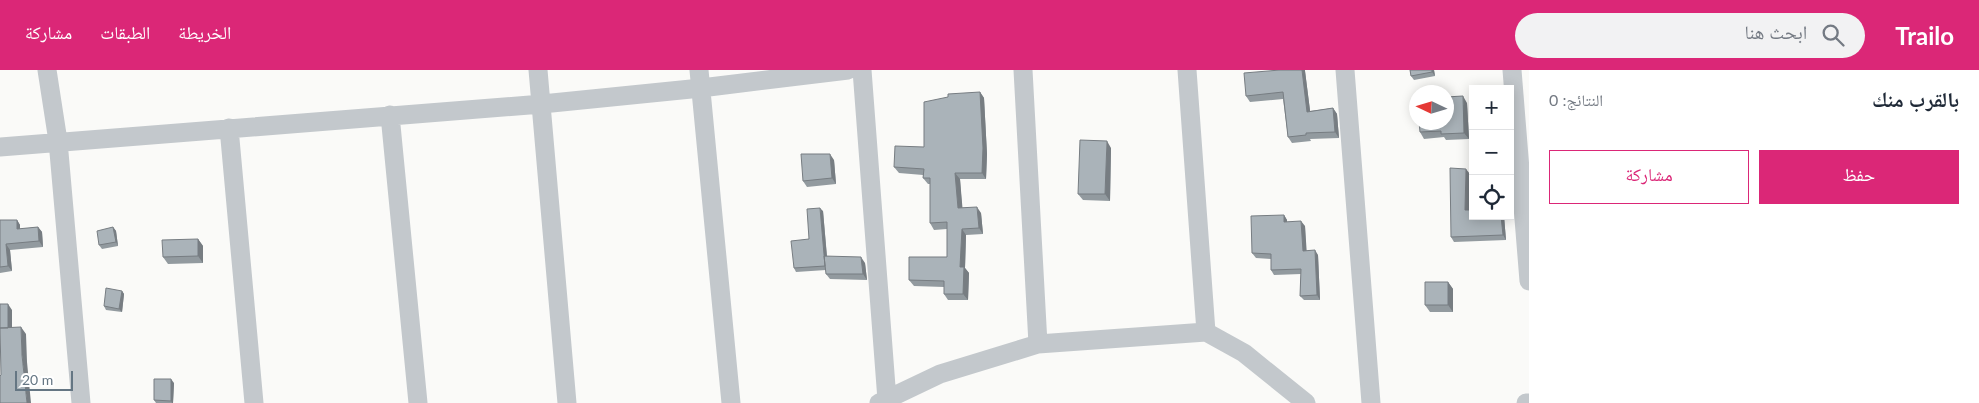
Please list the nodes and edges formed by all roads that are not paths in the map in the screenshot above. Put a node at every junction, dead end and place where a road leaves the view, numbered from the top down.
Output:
1 (47, 70) edge
2 (538, 70) edge
3 (848, 70) edge
4 (862, 70) edge
5 (1023, 70) edge
6 (1187, 70) edge
7 (1345, 70) edge
8 (1512, 70) edge
9 (700, 79) edge
10 (542, 104) junction
11 (390, 115) junction
12 (229, 128) junction
13 (58, 141) junction
14 (0, 147) edge
15 (1529, 281) edge
16 (1206, 332) junction
17 (1038, 344) junction
18 (883, 402) edge
19 (81, 403) edge
20 (254, 403) edge
21 (418, 403) edge
22 (568, 403) edge
23 (731, 403) edge
24 (1306, 403) edge
25 (1371, 403) edge

1 - 13 street
2 - 10 street
3 - 9 street
4 - 18 street
5 - 17 street
6 - 16 street
7 - 25 street
8 - 15 street
9 - 10 street
9 - 23 street
10 - 11 street
10 - 22 street
11 - 12 street
11 - 21 street
12 - 13 street
12 - 20 street
13 - 14 street
13 - 19 street
16 - 17 street
16 - 24 street
17 - 18 street

